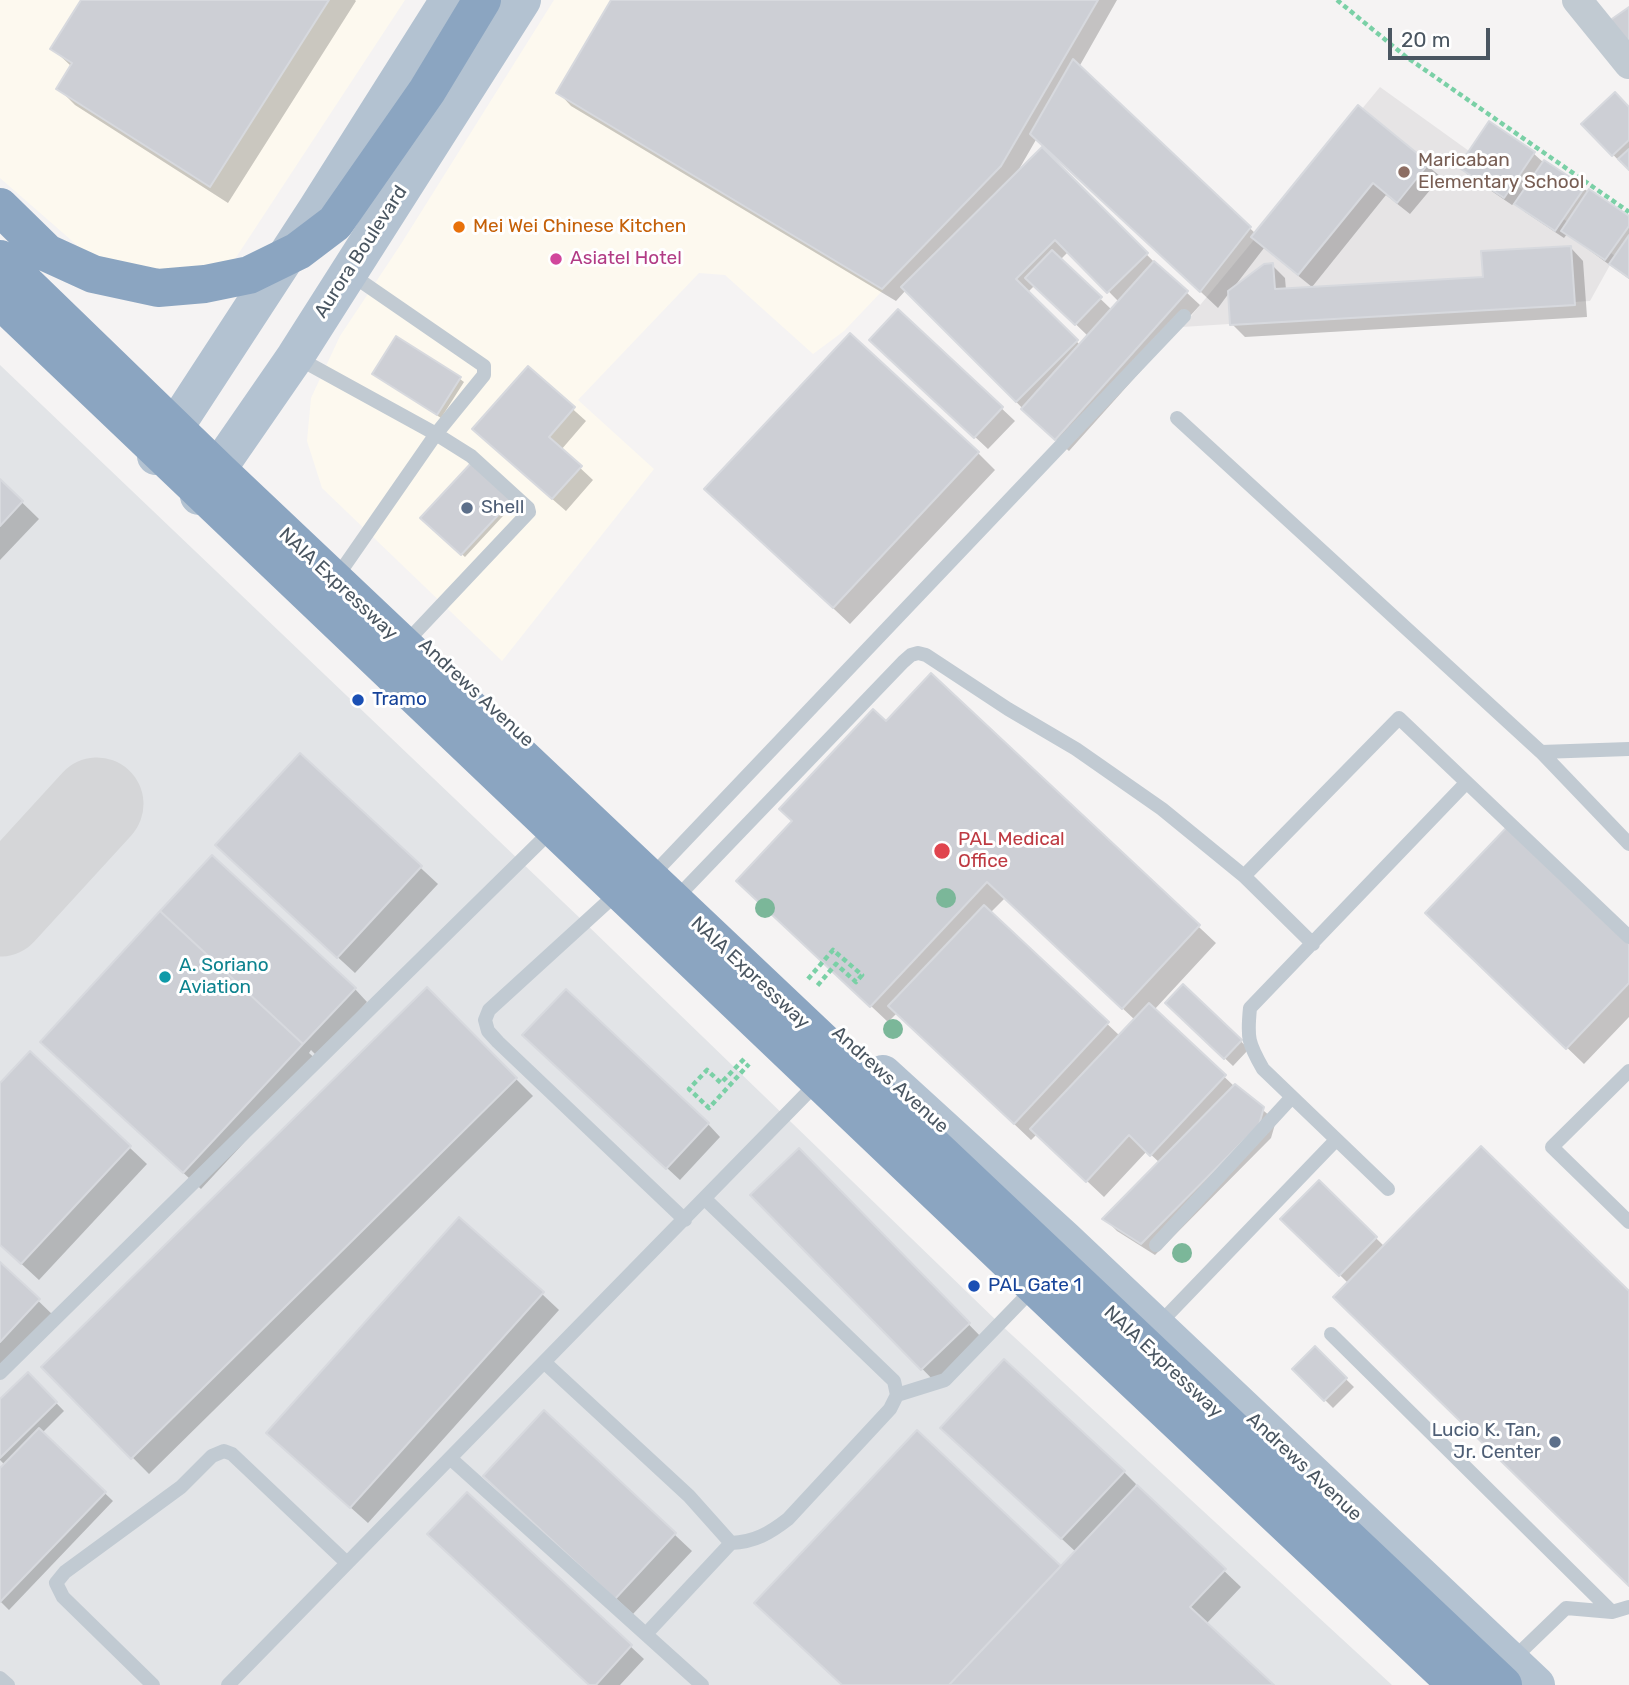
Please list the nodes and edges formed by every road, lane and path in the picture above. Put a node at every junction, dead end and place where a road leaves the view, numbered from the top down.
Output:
1 (449, 0) edge
2 (482, 0) edge
3 (522, 0) edge
4 (1337, 0) edge
5 (1577, 0) edge
6 (1629, 64) edge
7 (0, 207) edge
8 (1629, 212) edge
9 (0, 245) edge
10 (0, 259) edge
11 (348, 272) junction
12 (0, 300) edge
13 (0, 315) edge
14 (1184, 316) dead end
15 (295, 357) junction
16 (1177, 418) dead end
17 (180, 420) junction
18 (436, 435) junction
19 (152, 461) junction
20 (225, 461) junction
21 (196, 501) junction
22 (343, 568) junction
23 (413, 635) junction
24 (1629, 749) edge
25 (1541, 752) junction
26 (1466, 783) junction
27 (548, 834) junction
28 (1629, 844) edge
29 (1244, 876) junction
30 (673, 878) junction
31 (614, 896) junction
32 (1629, 937) edge
33 (1313, 944) junction
34 (836, 964) dead end
35 (795, 993) junction
36 (1629, 1071) edge
37 (721, 1083) dead end
38 (814, 1086) junction
39 (1292, 1097) junction
40 (709, 1108) dead end
41 (1336, 1140) junction
42 (1388, 1189) dead end
43 (705, 1199) junction
44 (685, 1220) junction
45 (1629, 1222) edge
46 (1156, 1245) dead end
47 (1031, 1291) junction
48 (1156, 1327) junction
49 (1331, 1334) dead end
50 (544, 1362) junction
51 (0, 1373) edge
52 (897, 1395) junction
53 (450, 1458) junction
54 (1308, 1472) junction
55 (1264, 1516) junction
56 (731, 1543) junction
57 (347, 1563) junction
58 (1629, 1607) edge
59 (1612, 1612) junction
60 (646, 1634) junction
61 (1516, 1677) edge
62 (0, 1678) edge
63 (8, 1685) edge
64 (153, 1685) edge
65 (228, 1685) edge
66 (702, 1685) edge
67 (1446, 1685) edge
68 (1457, 1685) edge

1 - 17 main road
2 - 7 highway
3 - 11 main road, Aurora Boulevard
4 - 8 path
5 - 6 street
9 - 17 main road, Andrews Avenue
10 - 61 highway, NAIA Expressway
11 - 15 main road, Aurora Boulevard
11 - 18 lane
12 - 68 highway, NAIA Expressway
13 - 19 main road
14 - 30 lane
15 - 18 lane
15 - 20 main road, Aurora Boulevard
16 - 25 lane
17 - 19 main road
17 - 20 main road, Andrews Avenue
18 - 22 lane
18 - 23 lane
19 - 21 main road
20 - 21 main road, Aurora Boulevard
20 - 22 main road, Andrews Avenue
21 - 27 main road
22 - 23 main road, Andrews Avenue
23 - 30 main road, Andrews Avenue
24 - 25 lane
25 - 28 lane
26 - 29 lane
26 - 32 lane
26 - 33 lane
27 - 31 main road
27 - 51 lane
29 - 30 lane
29 - 33 lane
30 - 35 main road, Andrews Avenue
31 - 38 main road
31 - 44 lane
33 - 39 lane
34 - 35 path
35 - 48 main road, Andrews Avenue
36 - 45 lane
37 - 40 path
38 - 43 lane
38 - 47 main road
39 - 41 lane
39 - 46 lane
41 - 42 lane
41 - 48 lane
43 - 44 lane
43 - 52 lane
44 - 50 lane
47 - 52 lane
47 - 55 main road
48 - 54 main road, Andrews Avenue
49 - 59 lane
50 - 53 lane
50 - 56 lane
52 - 56 lane
53 - 57 lane
53 - 60 lane
54 - 55 main road
54 - 61 main road, Andrews Avenue
55 - 67 main road
56 - 60 lane
57 - 64 lane
57 - 65 lane
58 - 59 lane
59 - 61 lane
60 - 66 lane
62 - 63 lane

